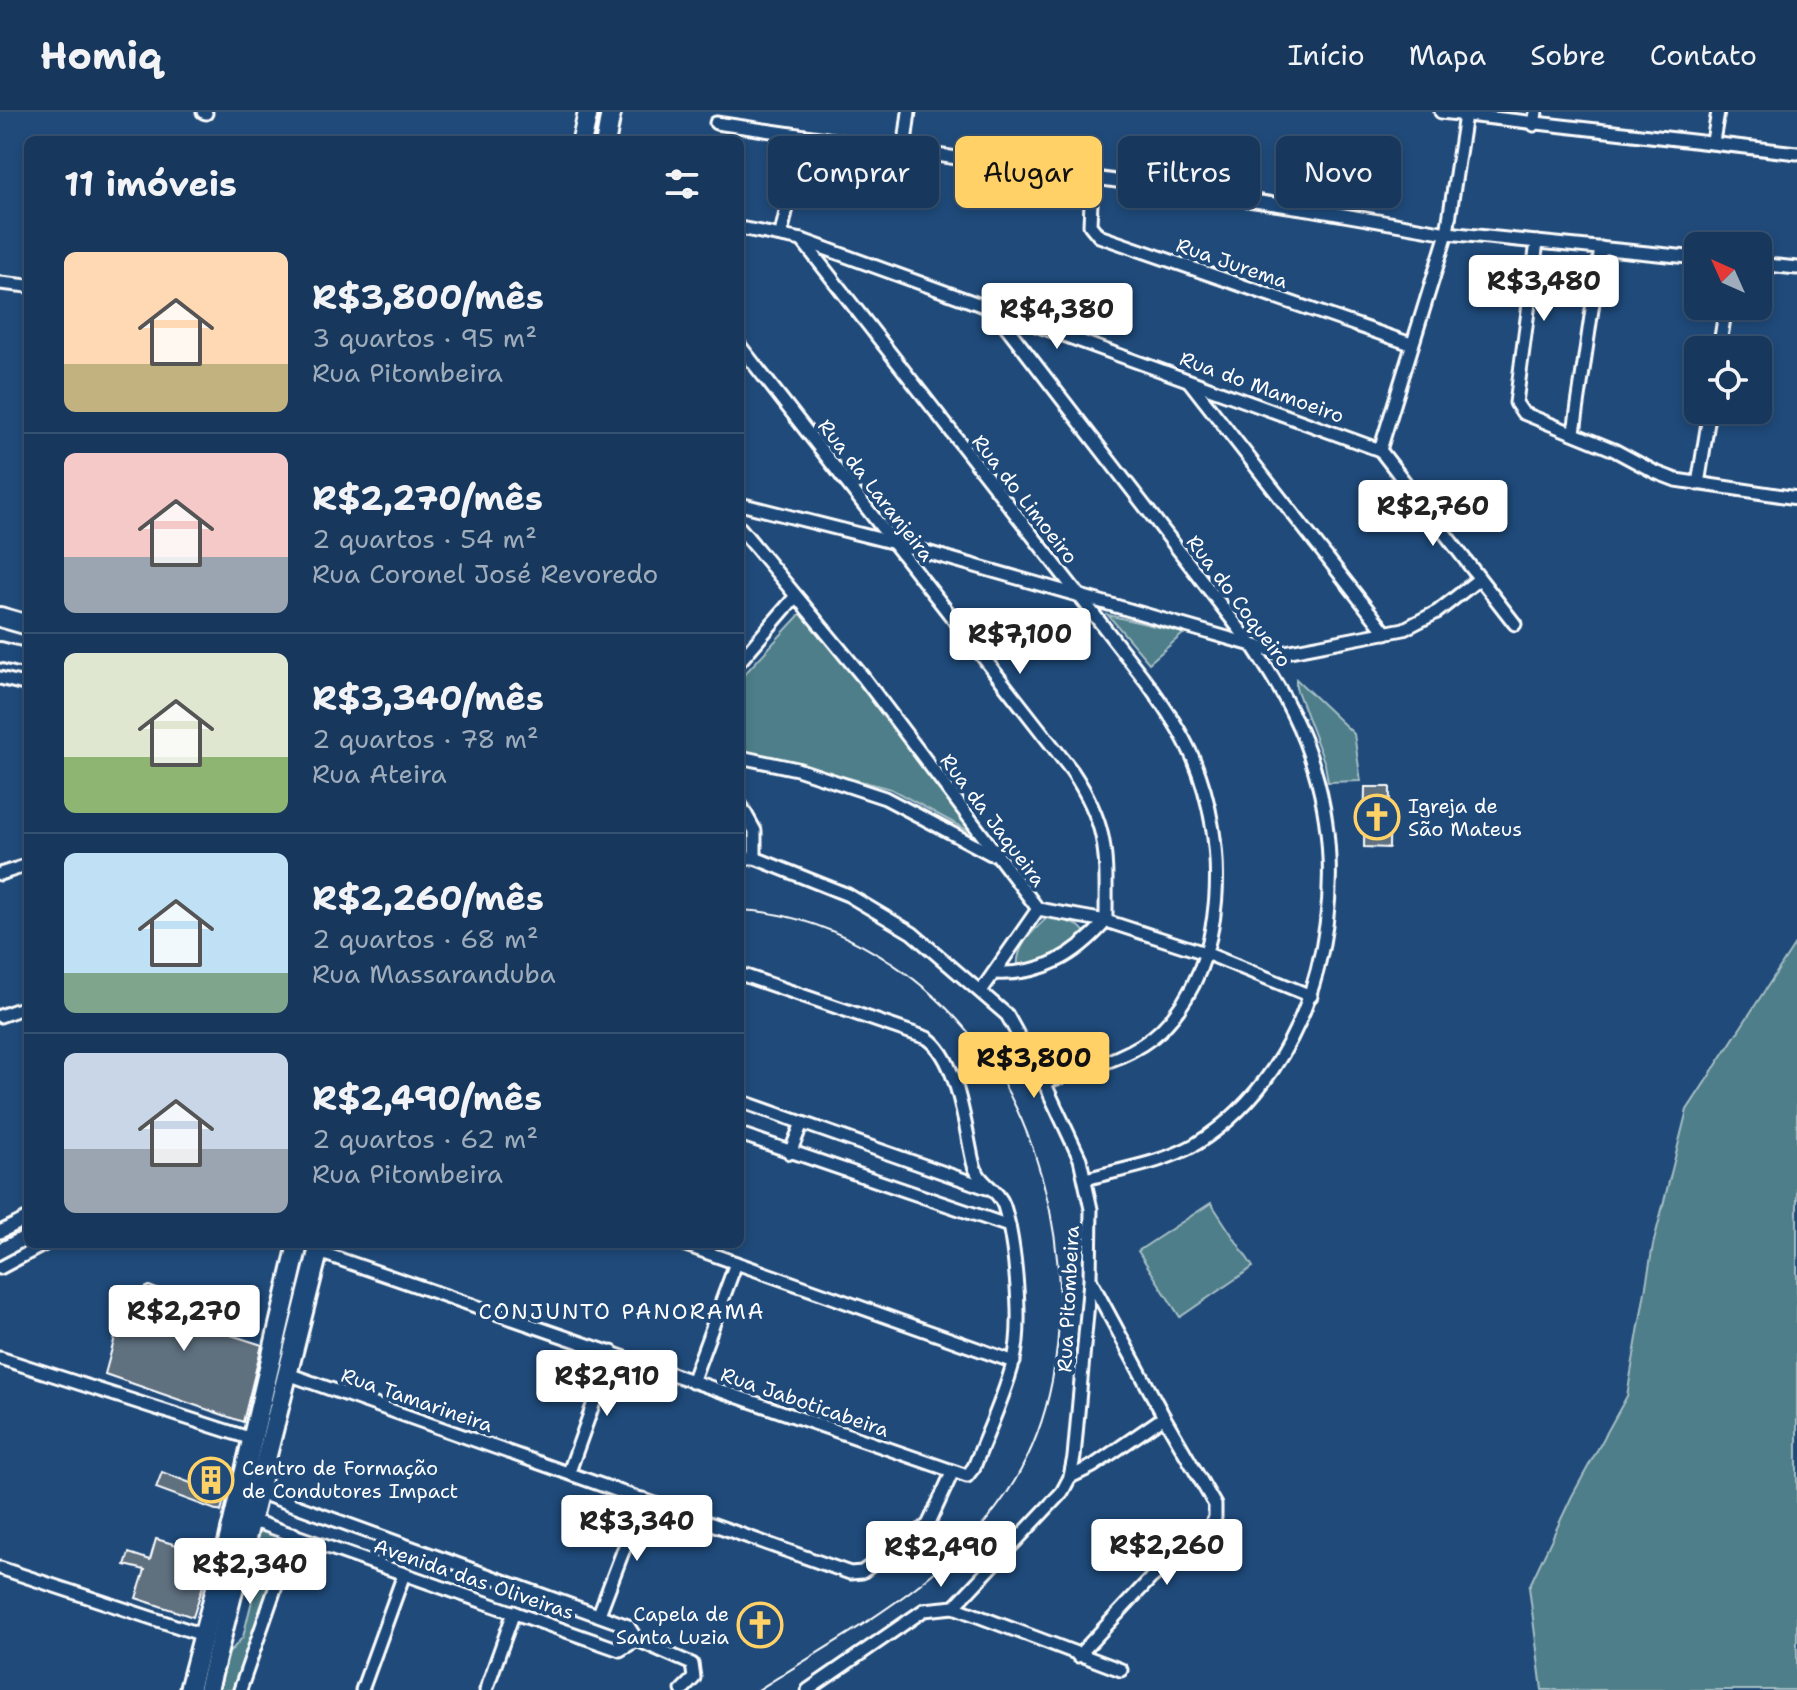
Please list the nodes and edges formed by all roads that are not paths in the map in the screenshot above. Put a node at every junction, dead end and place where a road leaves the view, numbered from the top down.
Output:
1 (588, 112) edge
2 (611, 112) edge
3 (909, 112) edge
4 (1441, 112) edge
5 (1536, 112) edge
6 (1718, 112) edge
7 (1472, 114) edge
8 (716, 123) dead end
9 (1534, 125) junction
10 (586, 136) edge
11 (607, 136) edge
12 (797, 136) edge
13 (906, 136) edge
14 (1713, 141) junction
15 (1797, 153) edge
16 (1102, 180) edge
17 (787, 208) edge
18 (1091, 208) edge
19 (744, 229) edge
20 (1447, 233) junction
21 (781, 234) junction
22 (802, 240) junction
23 (1537, 242) junction
24 (1601, 248) junction
25 (1684, 257) edge
26 (1772, 265) edge
27 (1797, 268) edge
28 (0, 283) edge
29 (24, 286) edge
30 (992, 308) junction
31 (1411, 344) junction
32 (744, 351) edge
33 (1188, 379) junction
34 (1708, 424) edge
35 (1574, 432) junction
36 (1380, 450) junction
37 (1698, 484) junction
38 (1797, 498) edge
39 (744, 505) edge
40 (744, 533) edge
41 (895, 543) junction
42 (1479, 579) junction
43 (795, 597) junction
44 (1079, 598) junction
45 (0, 617) edge
46 (24, 624) edge
47 (1515, 624) dead end
48 (1386, 633) junction
49 (1254, 648) junction
50 (0, 652) edge
51 (744, 656) edge
52 (24, 657) edge
53 (0, 678) edge
54 (24, 684) edge
55 (744, 758) edge
56 (744, 811) edge
57 (744, 858) edge
58 (755, 858) junction
59 (998, 858) junction
60 (24, 866) edge
61 (0, 874) edge
62 (1038, 909) junction
63 (1106, 921) junction
64 (1208, 954) junction
65 (995, 973) junction
66 (744, 975) edge
67 (981, 991) junction
68 (1311, 996) junction
69 (24, 1007) edge
70 (0, 1016) edge
71 (1044, 1082) junction
72 (744, 1102) edge
73 (802, 1123) junction
74 (744, 1136) edge
75 (790, 1153) junction
76 (1086, 1179) junction
77 (988, 1188) junction
78 (24, 1220) edge
79 (1009, 1226) junction
80 (0, 1232) edge
81 (38, 1248) edge
82 (297, 1248) edge
83 (319, 1248) edge
84 (694, 1248) edge
85 (736, 1263) junction
86 (0, 1268) edge
87 (1090, 1280) junction
88 (612, 1352) junction
89 (0, 1358) edge
90 (1014, 1362) junction
91 (288, 1374) junction
92 (692, 1382) junction
93 (1164, 1417) junction
94 (252, 1439) junction
95 (569, 1472) junction
96 (957, 1474) junction
97 (1070, 1477) junction
98 (258, 1492) junction
99 (643, 1499) junction
100 (251, 1520) junction
101 (294, 1534) junction
102 (0, 1568) edge
103 (404, 1574) junction
104 (954, 1607) junction
105 (514, 1612) junction
106 (599, 1614) junction
107 (203, 1635) junction
108 (637, 1640) junction
109 (1078, 1656) junction
110 (1121, 1670) dead end
111 (189, 1690) edge
112 (208, 1690) edge
113 (240, 1690) edge
114 (362, 1690) edge
115 (486, 1690) edge
116 (682, 1690) edge
117 (808, 1690) edge

1 - 10 main road
2 - 11 main road
3 - 13 street
4 - 7 street
5 - 9 street
6 - 14 street
7 - 9 street
7 - 20 street
8 - 12 street
9 - 14 street
14 - 15 street
16 - 20 street
17 - 21 street
18 - 31 street, Rua Jurema
19 - 21 street, Rua do Mamoeiro
20 - 23 street
20 - 31 street
21 - 22 street, Rua do Mamoeiro
22 - 30 street, Rua do Mamoeiro
22 - 44 street, Rua do Limoeiro
23 - 24 street
23 - 35 street
24 - 25 street
24 - 35 street
26 - 27 street
28 - 29 street
30 - 33 street, Rua do Mamoeiro
30 - 49 street, Rua do Coqueiro
31 - 36 street
32 - 41 street, Rua da Laranjeira
33 - 36 street, Rua do Mamoeiro
33 - 48 street
34 - 37 street
35 - 37 street
36 - 42 street
37 - 38 street
39 - 41 street
40 - 43 street, Rua da Jaqueira
41 - 44 street
41 - 63 street, Rua da Laranjeira
42 - 47 street
42 - 48 street
43 - 51 street
43 - 59 street, Rua da Jaqueira
44 - 49 street
44 - 64 street, Rua do Limoeiro
45 - 46 main road
48 - 49 street
49 - 68 street, Rua do Coqueiro
50 - 52 main road
53 - 54 street
55 - 59 street
56 - 58 street
57 - 58 street, Rua Pitombeira
58 - 67 street, Rua Pitombeira
59 - 62 street, Rua da Jaqueira
60 - 61 street
62 - 63 street, Rua da Jaqueira
62 - 65 street
63 - 64 street, Rua da Jaqueira
63 - 65 street
64 - 68 street, Rua da Jaqueira
64 - 71 street, Rua do Limoeiro
65 - 67 street
66 - 77 street
67 - 71 street, Rua Pitombeira
68 - 76 street, Rua do Coqueiro
69 - 70 street
71 - 76 street, Rua Pitombeira
72 - 73 street
73 - 75 street
73 - 77 street
74 - 75 street
75 - 79 street
76 - 87 street, Rua Pitombeira
77 - 79 street
78 - 80 street
79 - 90 street
81 - 86 street
82 - 94 main road
83 - 88 street, Rua Jaboticabeira
83 - 91 main road
84 - 85 street
85 - 90 street
85 - 92 street
87 - 93 street
87 - 97 street, Rua Pitombeira
88 - 92 street, Rua Jaboticabeira
88 - 95 street
89 - 94 street
90 - 96 street
91 - 95 street, Rua Tamarineira
91 - 98 main road
92 - 96 street, Rua Jaboticabeira
93 - 97 street
93 - 109 street
94 - 107 main road
95 - 99 street, Rua Tamarineira
96 - 99 street, Rua Tamarineira
97 - 104 street, Rua Pitombeira
98 - 100 main road
98 - 106 street, Avenida das Oliveiras
99 - 106 street
100 - 101 street, Avenida das Oliveiras
100 - 112 main road
101 - 103 street, Avenida das Oliveiras
101 - 113 street
102 - 107 street
103 - 105 street, Avenida das Oliveiras
103 - 114 street
104 - 109 street
104 - 117 street
105 - 108 street, Avenida das Oliveiras
105 - 115 street
106 - 108 street, Avenida das Oliveiras
107 - 111 main road
108 - 116 street, Avenida das Oliveiras
109 - 110 street

